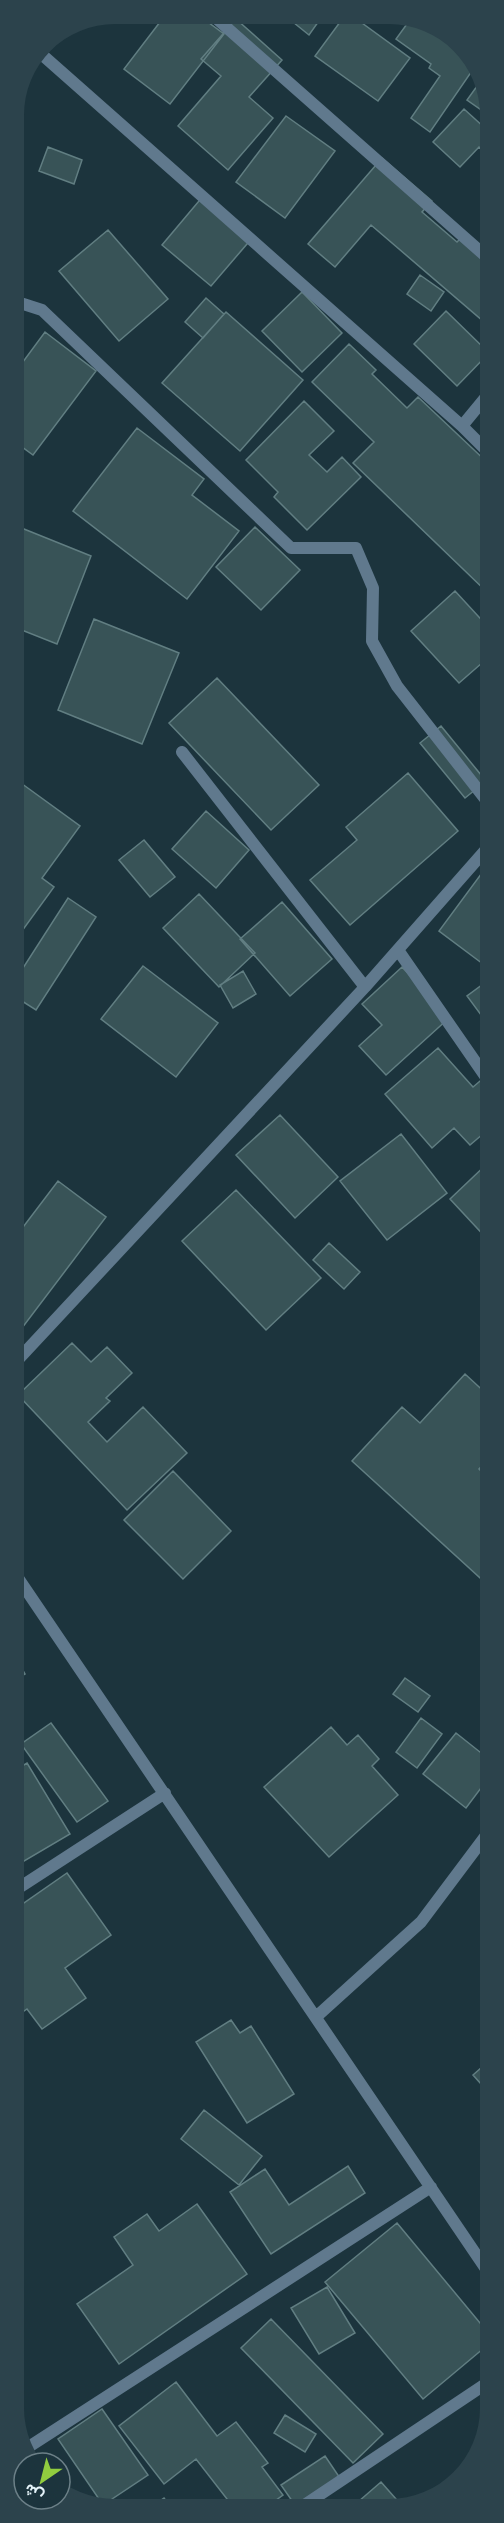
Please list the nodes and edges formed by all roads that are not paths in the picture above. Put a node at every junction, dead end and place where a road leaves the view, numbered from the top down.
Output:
1 (223, 24) edge
2 (45, 58) edge
3 (480, 251) edge
4 (24, 304) edge
5 (480, 404) edge
6 (462, 426) junction
7 (480, 444) edge
8 (182, 752) dead end
9 (480, 792) edge
10 (480, 857) edge
11 (399, 950) junction
12 (365, 987) junction
13 (480, 1068) edge
14 (24, 1353) edge
15 (24, 1587) edge
16 (165, 1793) junction
17 (480, 1843) edge
18 (24, 1885) edge
19 (316, 2017) junction
20 (431, 2187) junction
21 (480, 2260) edge
22 (480, 2388) edge
23 (32, 2445) edge
24 (313, 2499) edge

1 - 3 street
2 - 6 street
4 - 9 street
5 - 6 street
6 - 7 street
8 - 12 street
10 - 11 street
11 - 12 street
11 - 13 street
12 - 14 street
15 - 16 street
16 - 18 street
16 - 19 street
17 - 19 street
19 - 20 street
20 - 21 street
20 - 23 street
22 - 24 street

